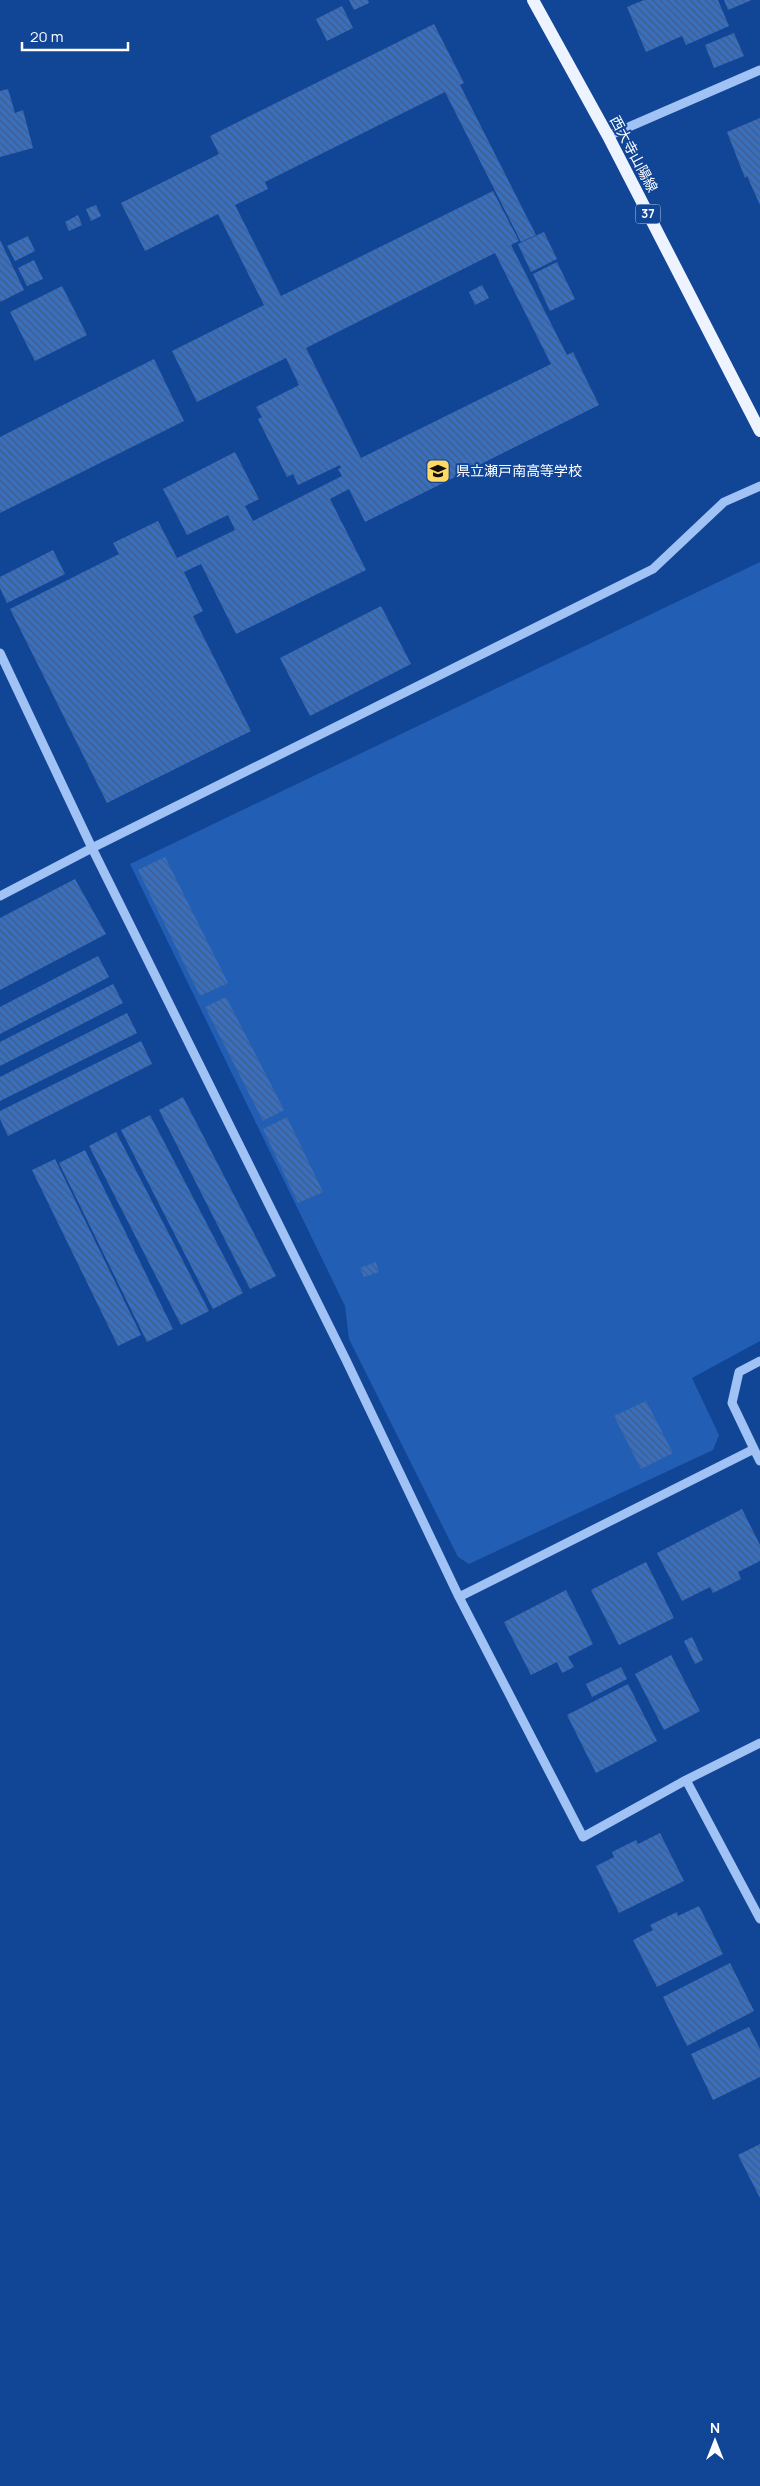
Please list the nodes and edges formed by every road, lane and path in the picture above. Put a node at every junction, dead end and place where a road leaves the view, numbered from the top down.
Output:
1 (533, 0) edge
2 (760, 70) edge
3 (608, 136) junction
4 (760, 431) edge
5 (760, 486) edge
6 (0, 653) edge
7 (92, 848) junction
8 (0, 896) edge
9 (760, 1361) edge
10 (754, 1449) junction
11 (760, 1461) edge
12 (459, 1596) junction
13 (760, 1743) edge
14 (686, 1780) junction
15 (760, 1919) edge

1 - 3 main road, 西大寺山陽線 / 37
2 - 3 street
3 - 4 main road, 西大寺山陽線 / 37
5 - 7 street
6 - 7 street
7 - 8 street
7 - 12 street
9 - 10 street
10 - 11 street
10 - 12 street
12 - 14 street
13 - 14 street
14 - 15 street

